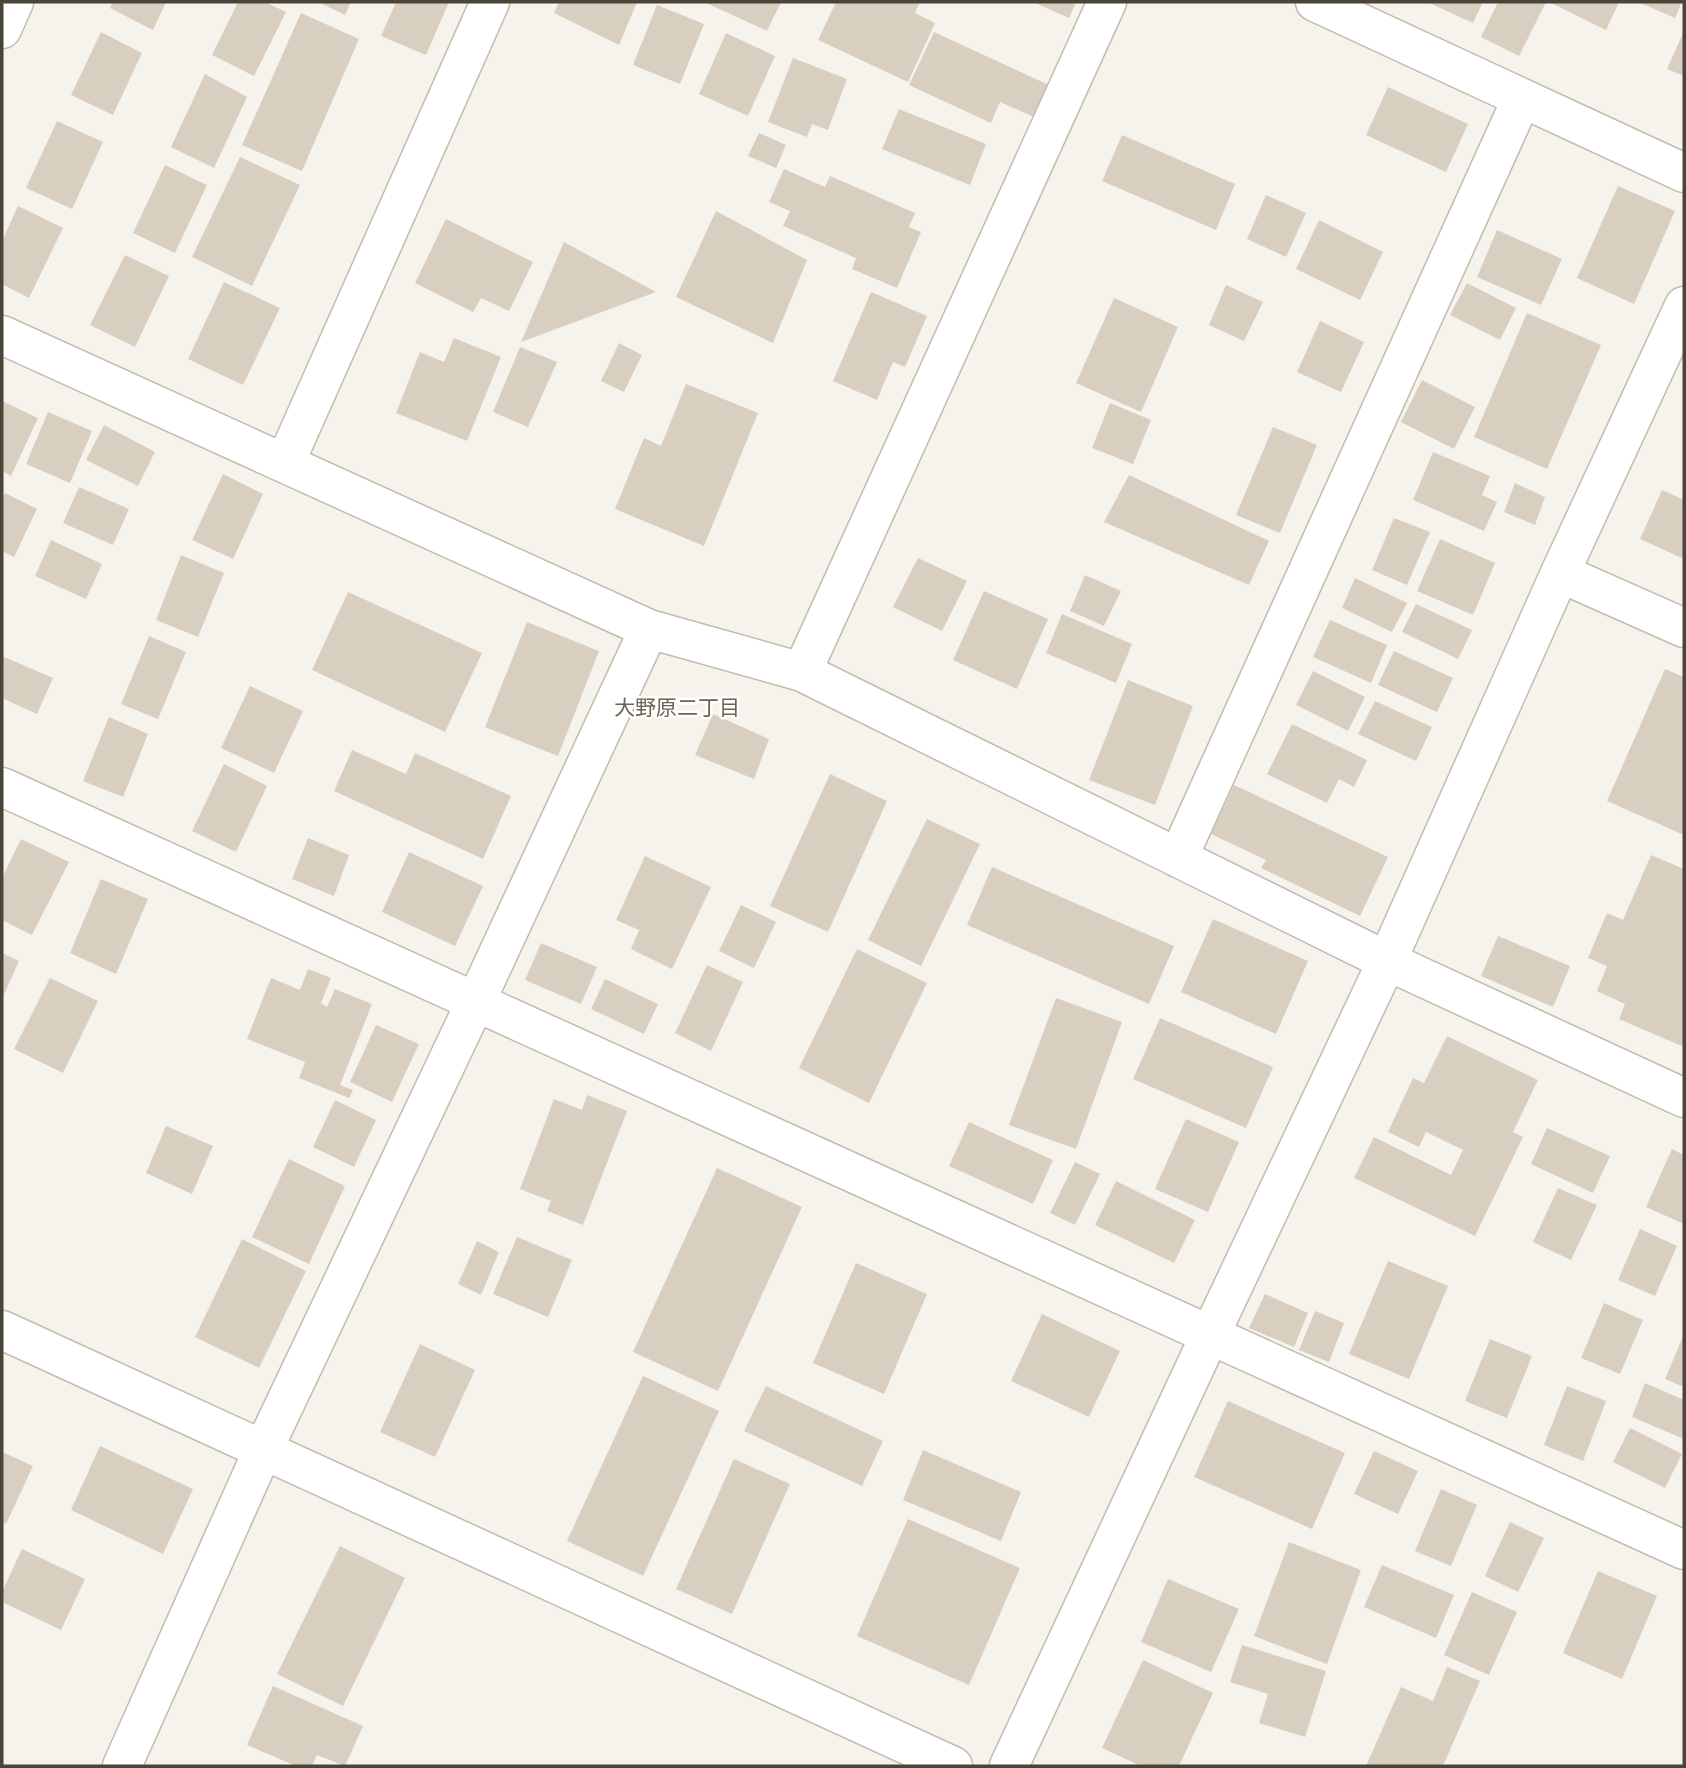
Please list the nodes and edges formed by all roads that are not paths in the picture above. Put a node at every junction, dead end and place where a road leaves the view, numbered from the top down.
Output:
1 (14, 2) edge
2 (490, 2) edge
3 (1107, 2) edge
4 (1315, 2) edge
5 (2, 29) edge
6 (1522, 98) junction
7 (1684, 173) edge
8 (1684, 306) edge
9 (2, 335) edge
10 (285, 464) junction
11 (1560, 573) junction
12 (1684, 628) edge
13 (649, 629) junction
14 (802, 672) junction
15 (2, 787) edge
16 (1178, 858) junction
17 (1387, 961) junction
18 (476, 1001) junction
19 (1684, 1098) edge
20 (2, 1331) edge
21 (1210, 1335) junction
22 (263, 1450) junction
23 (1684, 1550) edge
24 (122, 1766) edge
25 (953, 1766) edge
26 (1009, 1766) edge

1 - 5 street
2 - 10 street
3 - 14 street
4 - 6 street
6 - 7 street
6 - 16 street
8 - 11 street
9 - 10 street
10 - 13 street
11 - 12 street
11 - 17 street
13 - 14 street
13 - 18 street
14 - 16 street
15 - 18 street
16 - 17 street
17 - 19 street
17 - 21 street
18 - 21 street
18 - 22 street
20 - 22 street
21 - 23 street
21 - 26 street
22 - 24 street
22 - 25 street

